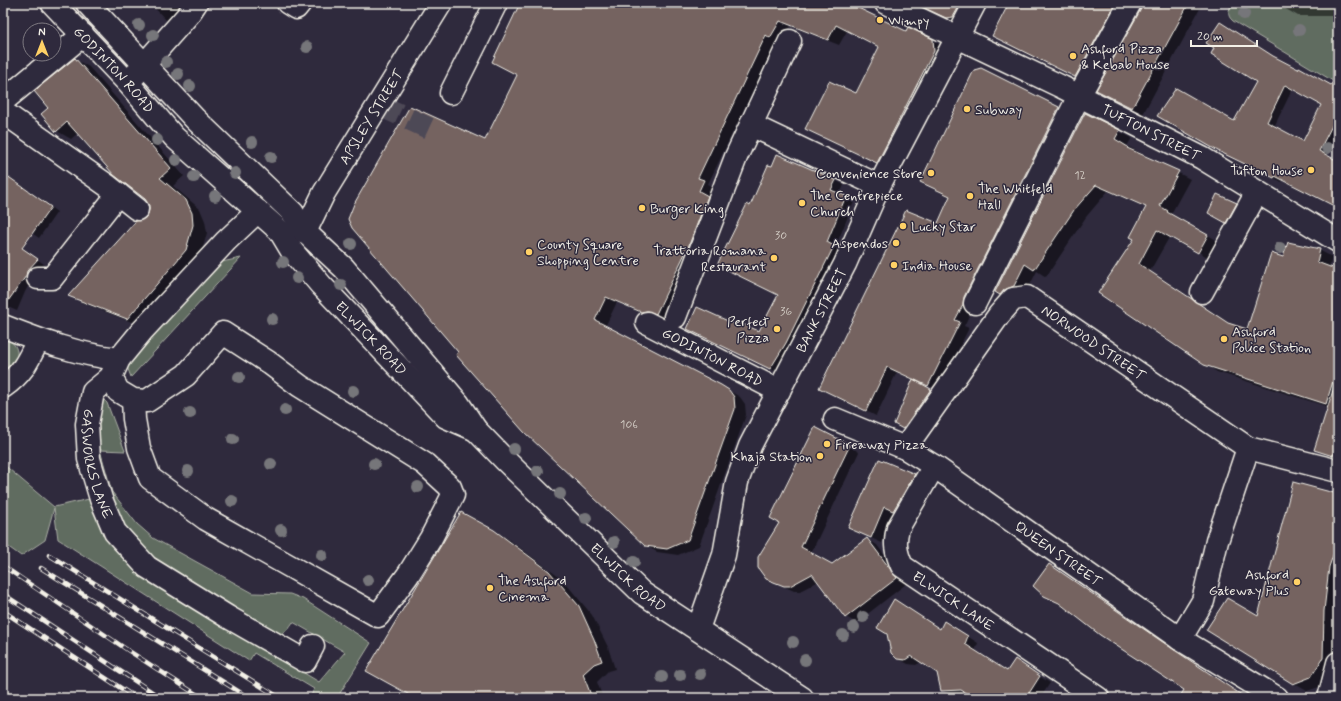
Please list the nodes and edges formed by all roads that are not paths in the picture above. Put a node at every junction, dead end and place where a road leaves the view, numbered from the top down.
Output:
1 (52, 3) edge
2 (86, 3) edge
3 (196, 3) edge
4 (288, 3) edge
5 (300, 3) edge
6 (441, 3) edge
7 (496, 3) edge
8 (886, 3) edge
9 (975, 3) edge
10 (1130, 3) edge
11 (83, 35) junction
12 (957, 37) junction
13 (790, 41) dead end
14 (144, 64) junction
15 (129, 84) junction
16 (451, 93) dead end
17 (1079, 96) junction
18 (3, 101) edge
19 (3, 112) edge
20 (195, 118) joint
21 (751, 125) junction
22 (174, 137) joint
23 (879, 186) junction
24 (1257, 192) junction
25 (118, 194) junction
26 (137, 209) dead end
27 (258, 210) junction
28 (280, 231) junction
29 (305, 232) junction
30 (1338, 241) edge
31 (38, 278) dead end
32 (1202, 292) dead end
33 (975, 303) dead end
34 (675, 317) dead end
35 (647, 323) dead end
36 (3, 326) edge
37 (38, 340) junction
38 (115, 368) junction
39 (3, 387) edge
40 (779, 391) junction
41 (133, 400) junction
42 (835, 419) dead end
43 (476, 430) junction
44 (905, 448) junction
45 (1248, 448) junction
46 (934, 466) junction
47 (1338, 471) edge
48 (698, 629) junction
49 (1180, 639) junction
50 (313, 646) dead end
51 (1338, 664) edge
52 (802, 698) edge
53 (1098, 698) edge
54 (1277, 698) edge
55 (1329, 698) edge

1 - 11 street, GODINTON ROAD
2 - 14 street, GODINTON ROAD
3 - 14 street
4 - 5 street
6 - 29 street, APSLEY STREET
7 - 16 street
8 - 12 street, TUFTON STREET
9 - 12 street, BANK STREET
10 - 17 street
11 - 15 street, GODINTON ROAD
11 - 18 street
12 - 17 street, TUFTON STREET
12 - 23 street, BANK STREET
13 - 21 street
14 - 15 street
14 - 20 street, GODINTON ROAD
15 - 22 street, GODINTON ROAD
17 - 24 street, TUFTON STREET
17 - 33 street
19 - 25 street
20 - 29 street, ELWICK ROAD
21 - 23 street
21 - 34 street
22 - 27 street, ELWICK ROAD
23 - 40 street, BANK STREET
24 - 30 street, TUFTON STREET
24 - 32 street
25 - 26 street
25 - 31 street
27 - 28 street, ELWICK ROAD
27 - 38 street, GASWORKS LANE
28 - 29 street
28 - 43 street, ELWICK ROAD
29 - 43 street, ELWICK ROAD
35 - 40 street, GODINTON ROAD
36 - 37 street
37 - 38 street
37 - 39 street
38 - 41 street
38 - 50 street, GASWORKS LANE
40 - 48 street, BANK STREET
41 - 41 street
42 - 44 street, QUEEN STREET
43 - 48 street, ELWICK ROAD
44 - 45 street, NORWOOD STREET
44 - 46 street, QUEEN STREET
45 - 47 street, NORWOOD STREET
45 - 49 street
46 - 49 street, QUEEN STREET
46 - 53 street, ELWICK LANE
48 - 52 street, ELWICK ROAD
49 - 54 street, QUEEN STREET
51 - 55 street

